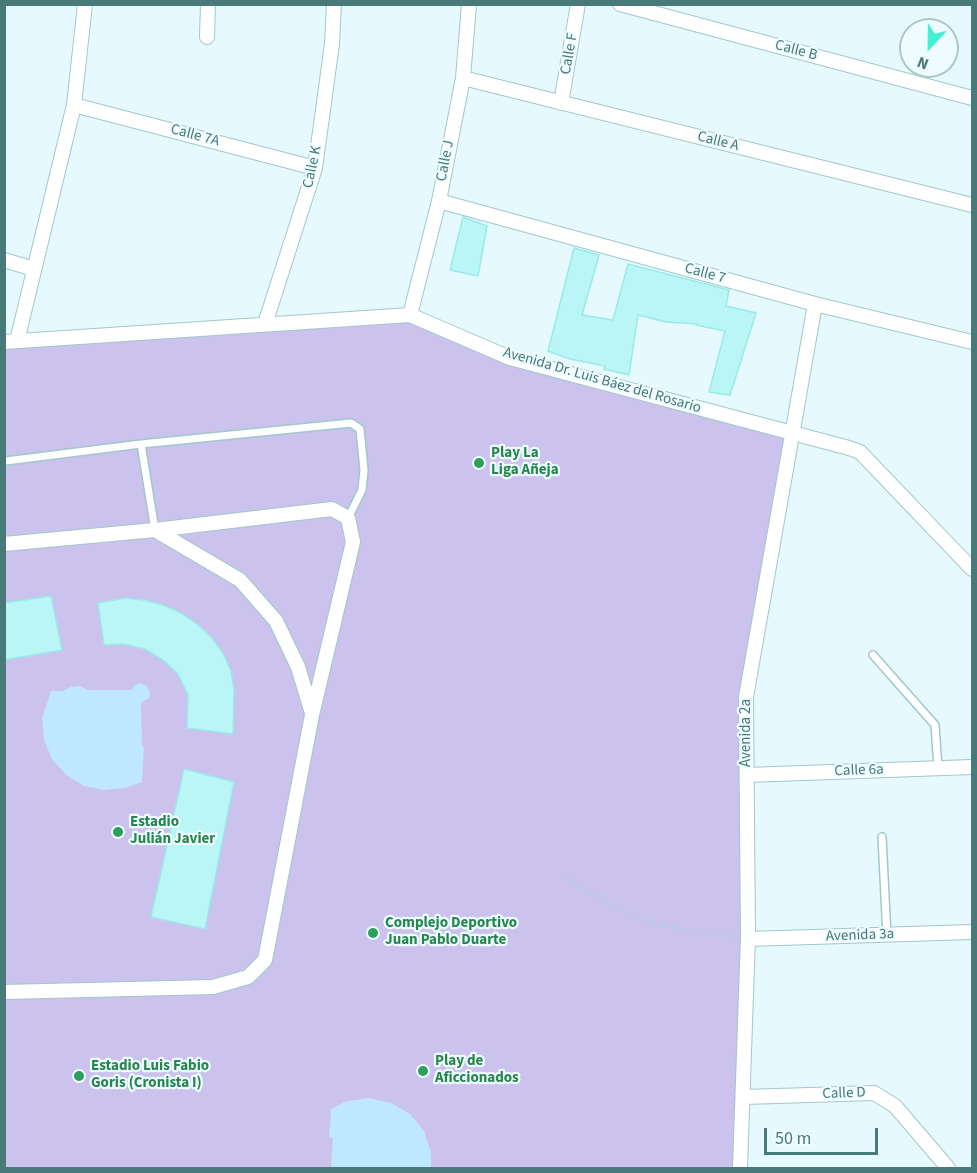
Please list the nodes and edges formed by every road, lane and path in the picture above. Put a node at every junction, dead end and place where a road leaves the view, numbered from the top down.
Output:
1 (85, 4) edge
2 (208, 4) edge
3 (334, 4) edge
4 (469, 4) edge
5 (578, 4) edge
6 (620, 4) edge
7 (207, 37) dead end
8 (463, 78) junction
9 (972, 98) edge
10 (561, 103) junction
11 (74, 105) junction
12 (315, 168) junction
13 (439, 201) junction
14 (972, 205) edge
15 (4, 260) edge
16 (34, 268) junction
17 (815, 304) junction
18 (410, 315) junction
19 (266, 324) junction
20 (11, 341) edge
21 (972, 342) edge
22 (792, 434) junction
23 (141, 444) junction
24 (6, 461) edge
25 (348, 518) junction
26 (155, 530) junction
27 (4, 544) edge
28 (972, 569) edge
29 (873, 655) dead end
30 (312, 715) junction
31 (972, 767) edge
32 (938, 768) junction
33 (747, 775) junction
34 (882, 837) dead end
35 (564, 877) dead end
36 (972, 932) edge
37 (887, 936) junction
38 (748, 938) junction
39 (4, 993) edge
40 (744, 1097) junction
41 (740, 1168) edge
42 (948, 1168) edge

1 - 11 street
2 - 7 street
3 - 12 street, Calle K
4 - 8 street, Calle J
5 - 10 street, Calle F
6 - 9 street, Calle B
8 - 10 street, Calle A
8 - 13 street, Calle J
10 - 14 street, Calle A
11 - 12 street, Calle 7A
11 - 16 street
12 - 19 street, Calle K
13 - 17 street, Calle 7
13 - 18 street, Calle J
15 - 16 street
16 - 20 street
17 - 21 street, Calle 7
17 - 22 street, Avenida 2a
18 - 19 street, Avenida Dr. Luis Báez del Rosario
18 - 22 street, Avenida Dr. Luis Báez del Rosario
19 - 20 street, Avenida Dr. Luis Báez del Rosario
22 - 28 street, Avenida Dr. Luis Báez del Rosario
22 - 33 street, Avenida 2a
23 - 24 lane
23 - 25 lane
23 - 26 lane
25 - 26 street
25 - 30 street
26 - 27 street
26 - 30 street
29 - 32 lane
30 - 39 street
31 - 32 street, Calle 6a
32 - 33 street, Calle 6a
33 - 38 street, Avenida 2a
34 - 37 lane
35 - 38 path
36 - 37 street, Avenida 3a
37 - 38 street, Avenida 3a
38 - 40 street, Avenida 2a
40 - 41 street, Avenida 2a
40 - 42 street, Calle D

